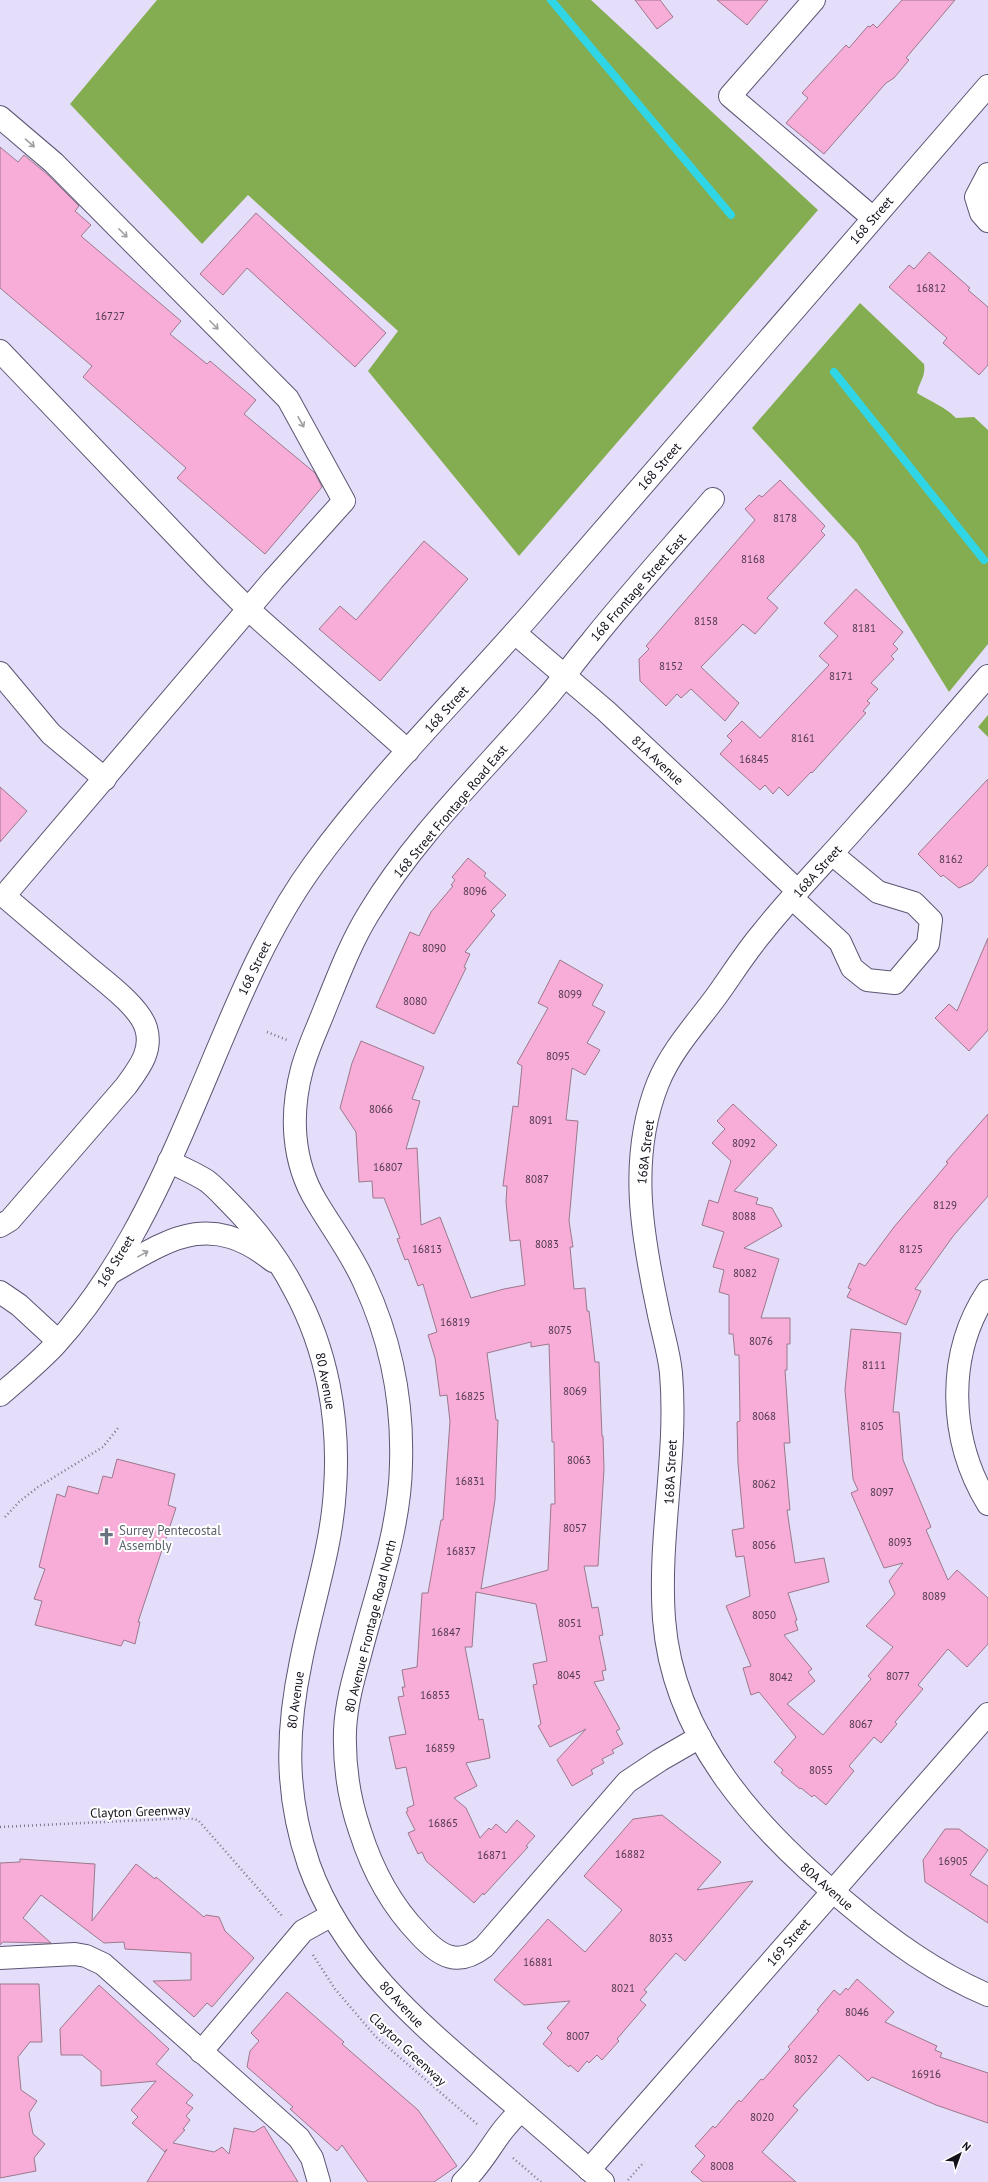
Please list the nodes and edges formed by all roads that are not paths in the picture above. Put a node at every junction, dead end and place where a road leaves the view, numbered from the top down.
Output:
1 (814, 0) edge
2 (988, 86) edge
3 (0, 117) edge
4 (988, 174) edge
5 (873, 218) junction
6 (988, 221) edge
7 (0, 351) edge
8 (713, 500) dead end
9 (249, 610) junction
10 (515, 633) junction
11 (0, 673) edge
12 (988, 676) edge
13 (564, 677) junction
14 (408, 751) junction
15 (105, 779) junction
16 (832, 854) junction
17 (795, 894) junction
18 (298, 1158) joint
19 (169, 1161) junction
20 (0, 1226) edge
21 (284, 1269) junction
22 (108, 1273) junction
23 (988, 1291) edge
24 (0, 1292) edge
25 (58, 1341) junction
26 (0, 1395) edge
27 (988, 1504) edge
28 (988, 1714) edge
29 (700, 1738) junction
30 (832, 1891) junction
31 (332, 1915) junction
32 (0, 1958) edge
33 (988, 1995) edge
34 (201, 2052) junction
35 (521, 2111) junction
36 (596, 2176) edge
37 (319, 2182) edge
38 (463, 2182) edge

1 - 5 street
2 - 5 street, 168 Street
3 -> 9 street
4 - 6 street
5 - 10 street, 168 Street
7 - 9 street
8 - 13 street, 168 Frontage Street East
9 - 14 street
9 - 15 street
10 - 13 street, 81A Avenue
10 - 14 street, 168 Street
11 - 15 street
12 - 16 street, 168A Street
13 - 17 street, 81A Avenue
13 - 18 street, 168 Street Frontage Road East
14 - 19 street, 168 Street
15 - 20 street
16 - 17 street, 168A Street
16 - 17 street, 81A Avenue
17 - 29 street, 168A Street
18 - 29 street, 80 Avenue Frontage Road North
19 - 21 street, 80 Avenue
19 - 22 street, 168 Street
22 -> 21 street
21 - 31 street, 80 Avenue
22 - 25 street, 168 Street
23 - 27 street
24 - 25 street
25 - 26 street, 168 Street
28 - 30 street, 169 Street
29 - 30 street, 80A Avenue
30 - 33 street, 80A Avenue
30 - 36 street, 169 Street
31 - 34 street
31 - 35 street, 80 Avenue
32 - 34 street
34 - 37 street
35 - 36 street, 80 Avenue
35 - 38 street

